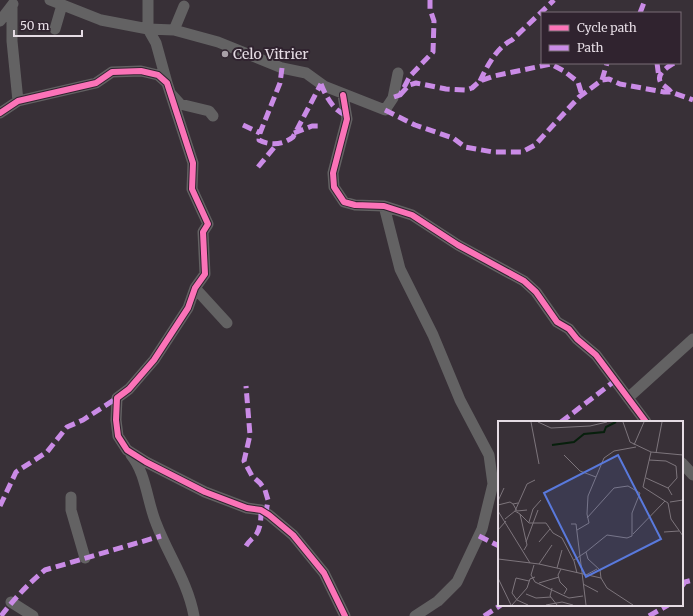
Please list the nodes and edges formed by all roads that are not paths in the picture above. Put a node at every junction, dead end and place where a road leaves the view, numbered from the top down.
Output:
1 (50, 0) edge
2 (148, 0) edge
3 (14, 3) edge
4 (62, 5) junction
5 (184, 6) dead end
6 (0, 21) edge
7 (55, 29) dead end
8 (148, 29) junction
9 (174, 30) junction
10 (398, 73) dead end
11 (167, 83) junction
12 (171, 94) junction
13 (343, 95) junction
14 (18, 101) junction
15 (0, 113) edge
16 (213, 116) dead end
17 (384, 206) junction
18 (195, 288) junction
19 (227, 323) dead end
20 (693, 339) edge
21 (628, 398) junction
22 (645, 421) edge
23 (127, 450) junction
24 (683, 464) edge
25 (693, 475) edge
26 (71, 497) dead end
27 (85, 558) dead end
28 (11, 602) dead end
29 (33, 616) edge
30 (194, 616) edge
31 (345, 616) edge
32 (415, 616) edge

1 - 4 street
2 - 8 street
3 - 6 street
3 - 14 street
4 - 7 street
4 - 8 street
5 - 9 street
8 - 9 street
8 - 11 street
9 - 13 street
10 - 13 street
11 - 12 street
11 - 14 street
12 - 16 street
12 - 18 street
13 - 17 street
14 - 15 street
17 - 21 street
17 - 32 street
18 - 19 street
18 - 23 street
20 - 21 street
21 - 22 street
23 - 30 street
23 - 31 street
24 - 25 street
26 - 27 street
28 - 29 street

